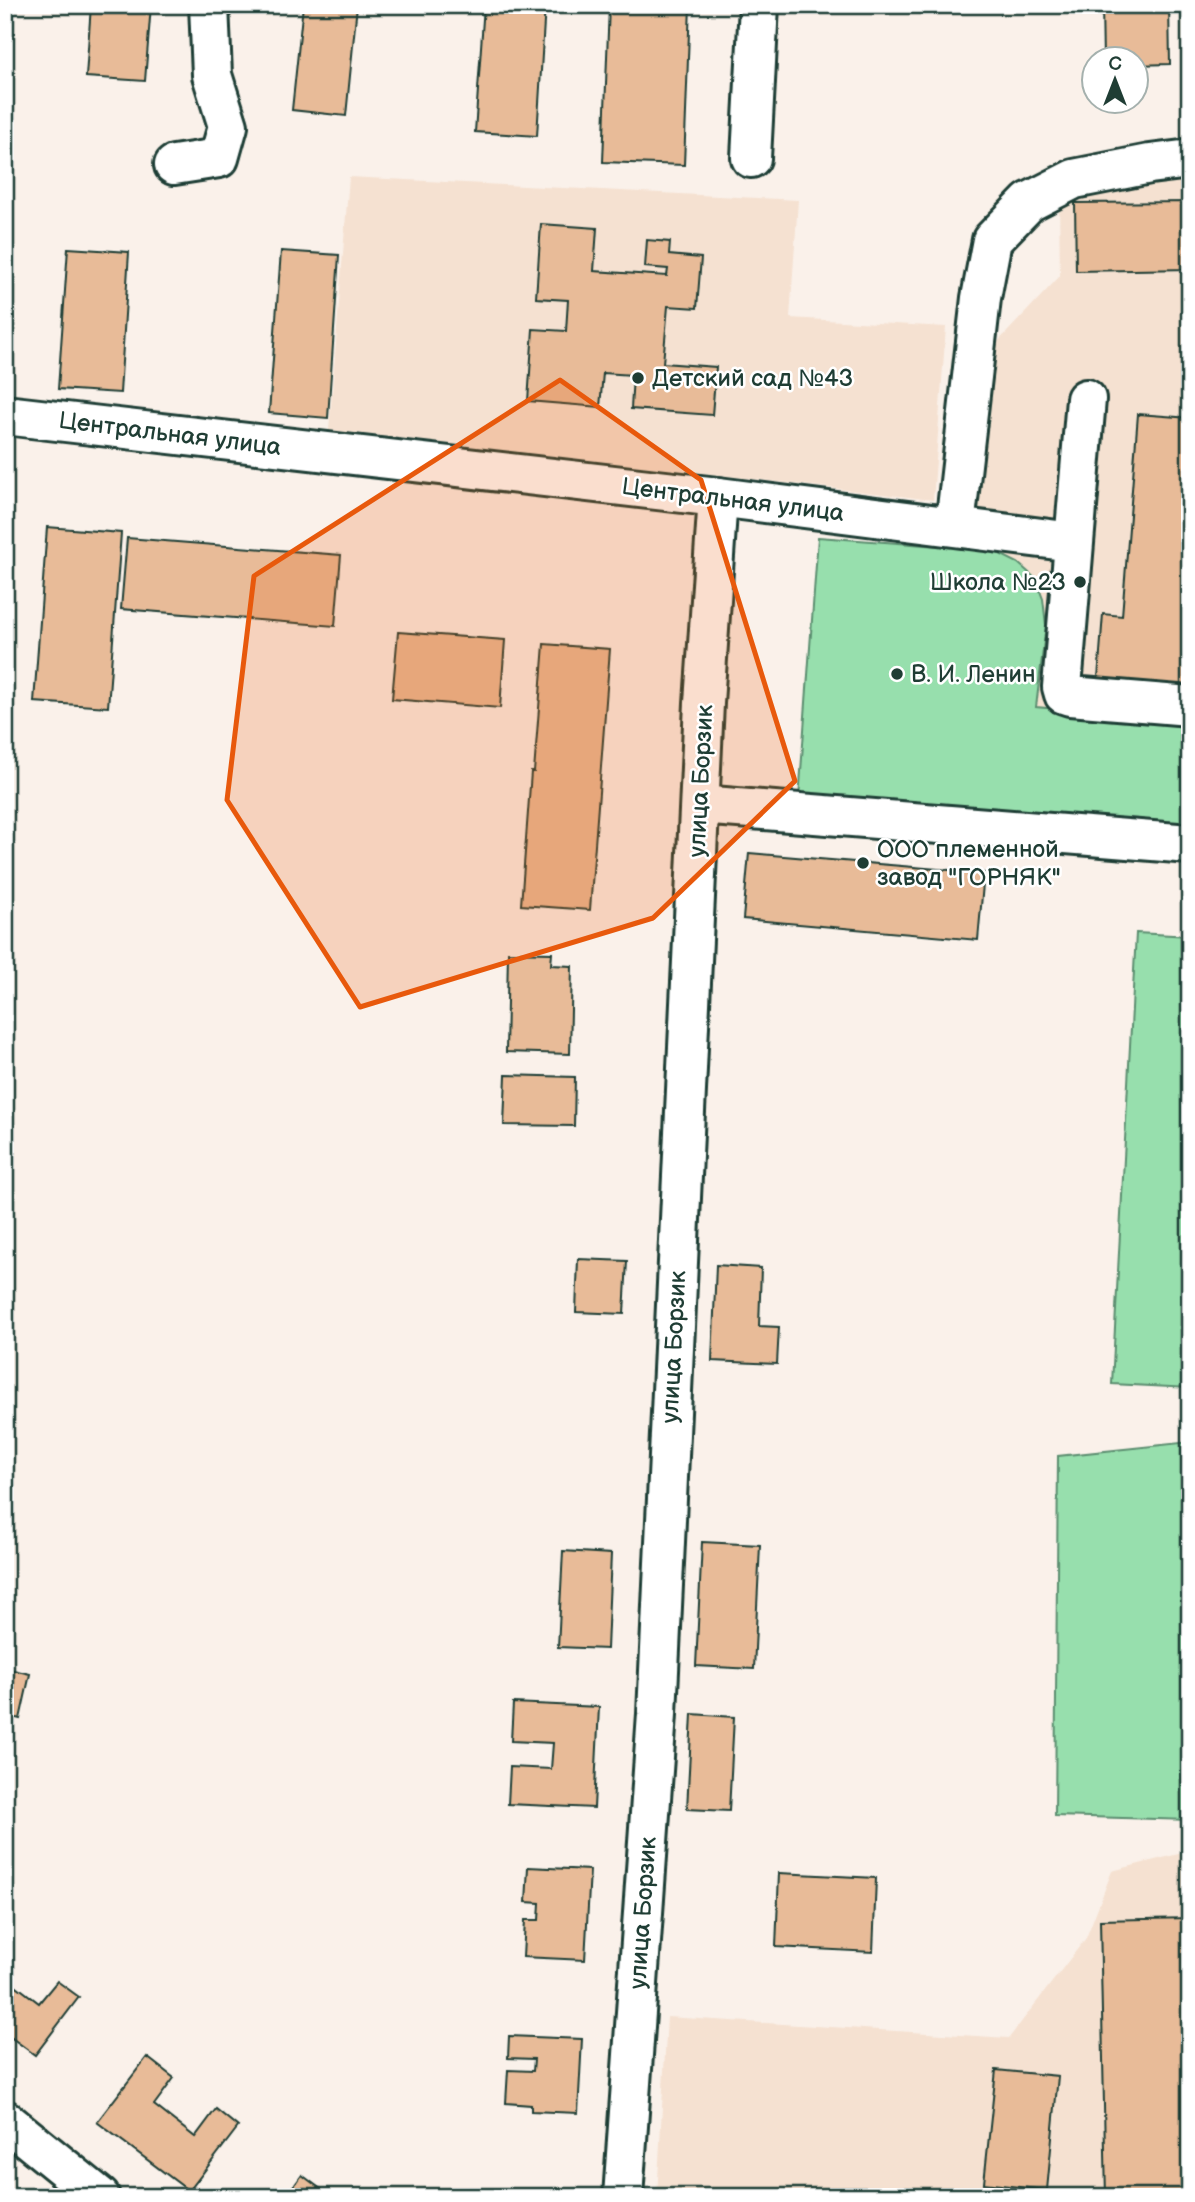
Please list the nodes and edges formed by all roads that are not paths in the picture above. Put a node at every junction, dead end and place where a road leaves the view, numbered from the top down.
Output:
1 (209, 5) edge
2 (759, 5) edge
3 (751, 158) dead end
4 (1190, 159) edge
5 (174, 165) dead end
6 (1086, 399) dead end
7 (5, 415) edge
8 (718, 497) junction
9 (955, 526) junction
10 (1073, 542) junction
11 (1190, 706) edge
12 (700, 805) junction
13 (1190, 844) edge
14 (5, 2120) edge
15 (21, 2145) edge
16 (100, 2197) edge
17 (623, 2197) edge

1 - 5 street
2 - 3 street
4 - 9 street
6 - 10 street
7 - 8 street, Центральная улица
8 - 9 street, Центральная улица
8 - 12 street, улица Борзик
9 - 10 street, Центральная улица
10 - 11 street
12 - 13 street
12 - 17 street, улица Борзик
14 - 15 street
15 - 16 street

